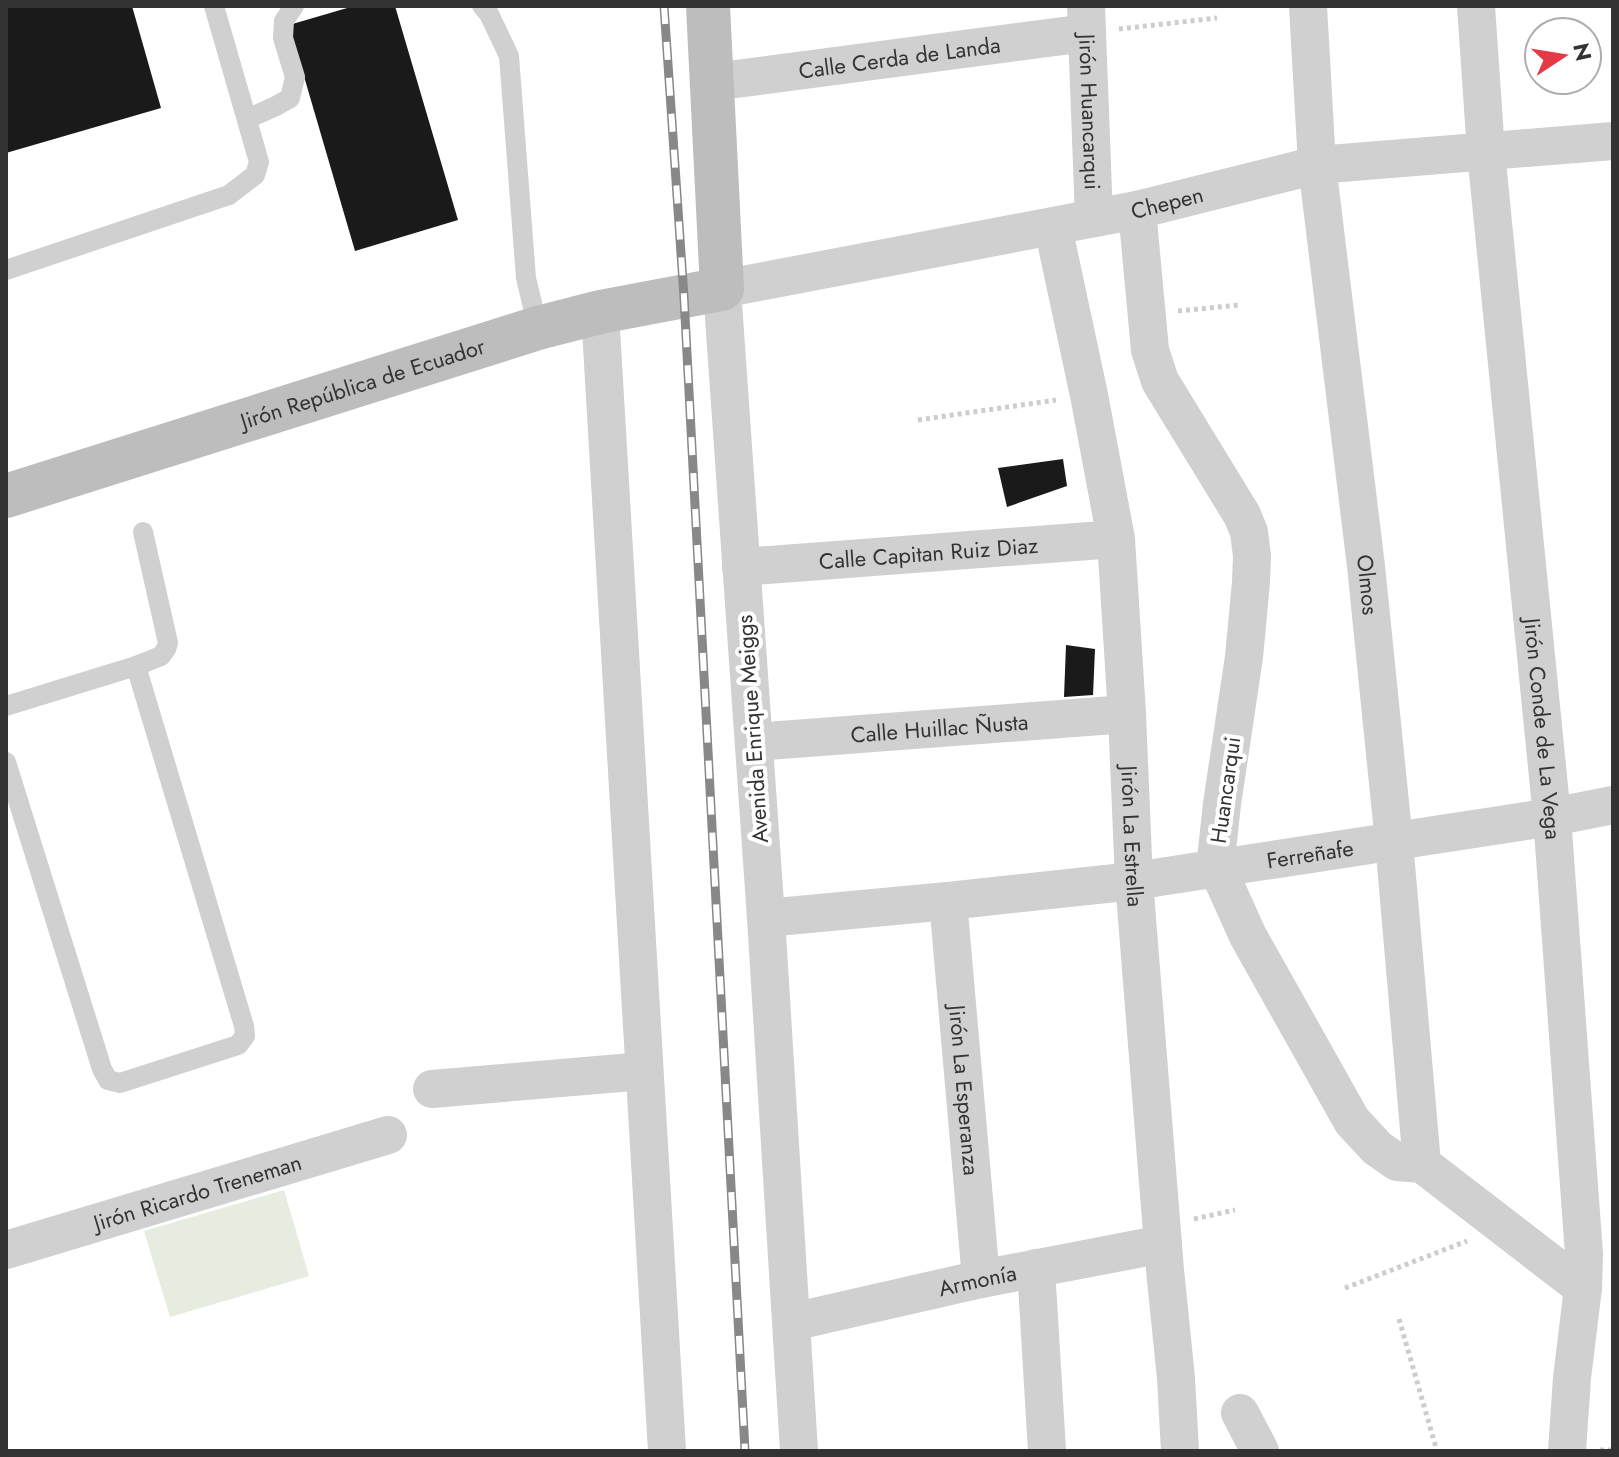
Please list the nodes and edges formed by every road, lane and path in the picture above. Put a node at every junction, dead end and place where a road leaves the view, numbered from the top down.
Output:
1 (214, 6) edge
2 (294, 6) edge
3 (482, 6) edge
4 (708, 6) edge
5 (1308, 6) edge
6 (1476, 6) edge
7 (1217, 18) dead end
8 (1086, 20) edge
9 (713, 82) junction
10 (247, 119) junction
11 (1613, 141) edge
12 (1486, 152) junction
13 (1317, 165) junction
14 (1137, 210) junction
15 (1094, 218) junction
16 (1053, 227) junction
17 (6, 270) edge
18 (722, 289) junction
19 (1239, 305) dead end
20 (600, 312) junction
21 (1146, 314) junction
22 (538, 328) junction
23 (1089, 395) junction
24 (918, 420) dead end
25 (6, 496) edge
26 (143, 532) dead end
27 (1116, 539) junction
28 (741, 567) junction
29 (136, 666) junction
30 (6, 706) edge
31 (1127, 714) junction
32 (754, 742) junction
33 (6, 762) edge
34 (1613, 805) edge
35 (1552, 817) junction
36 (1394, 842) junction
37 (1215, 868) junction
38 (1134, 881) junction
39 (948, 901) junction
40 (766, 918) junction
41 (644, 1071) junction
42 (432, 1089) dead end
43 (388, 1135) dead end
44 (1422, 1164) junction
45 (1501, 1224) junction
46 (1163, 1244) junction
47 (6, 1250) edge
48 (1036, 1268) junction
49 (981, 1279) junction
50 (1345, 1288) dead end
51 (1583, 1288) junction
52 (1399, 1319) dead end
53 (792, 1322) junction
54 (1240, 1413) dead end
55 (667, 1451) edge
56 (799, 1451) edge
57 (1047, 1451) edge
58 (1180, 1451) edge
59 (1260, 1451) edge
60 (1437, 1451) edge
61 (1567, 1451) edge

1 - 10 lane
2 - 10 lane
3 - 22 lane
4 - 9 street, Avenida Enrique Meiggs
5 - 13 street, Olmos
6 - 12 street, Jirón Conde de La Vega
7 - 8 path
8 - 9 street, Calle Cerda de Landa
8 - 15 street, Jirón Huancarqui
9 - 18 street, Avenida Enrique Meiggs
10 - 17 lane
11 - 12 street, Chepen
12 - 13 street, Chepen
12 - 35 street, Jirón Conde de La Vega
13 - 14 street, Chepen
13 - 36 street, Olmos
14 - 15 street, Chepen
14 - 21 street, Huancarqui
15 - 16 street, Chepen
16 - 18 street, Chepen
16 - 23 street, Jirón La Estrella
18 - 20 street, Jirón República de Ecuador
18 - 28 street, Avenida Enrique Meiggs
19 - 21 path
20 - 22 street, Jirón República de Ecuador
20 - 41 street
21 - 37 street, Huancarqui
22 - 25 street, Jirón República de Ecuador
23 - 24 path
23 - 27 street, Jirón La Estrella
26 - 29 lane
27 - 28 street, Calle Capitan Ruiz Diaz
27 - 31 street, Jirón La Estrella
28 - 32 street, Avenida Enrique Meiggs
29 - 30 lane
29 - 33 lane
31 - 32 street, Calle Huillac Ñusta
31 - 38 street, Jirón La Estrella
32 - 40 street, Avenida Enrique Meiggs
34 - 35 street, Ferreñafe
35 - 36 street, Ferreñafe
35 - 51 street, Jirón Conde de La Vega
36 - 37 street, Ferreñafe
36 - 44 street, Olmos
37 - 38 street, Ferreñafe
37 - 44 street, Huancarqui
38 - 39 street, Ferreñafe
38 - 46 street, Jirón La Estrella
39 - 40 street, Ferreñafe
39 - 49 street, Jirón La Esperanza
40 - 53 street, Avenida Enrique Meiggs
41 - 42 street
41 - 55 street
43 - 47 street, Jirón Ricardo Treneman
44 - 45 street, Huancarqui
45 - 50 path
45 - 51 street, Huancarqui
46 - 48 street, Armonía
46 - 58 street, Jirón La Estrella
48 - 49 street, Armonía
48 - 57 street
49 - 53 street, Armonía
51 - 61 street, Jirón Conde de La Vega
52 - 60 path
53 - 56 street, Avenida Enrique Meiggs
54 - 59 street

